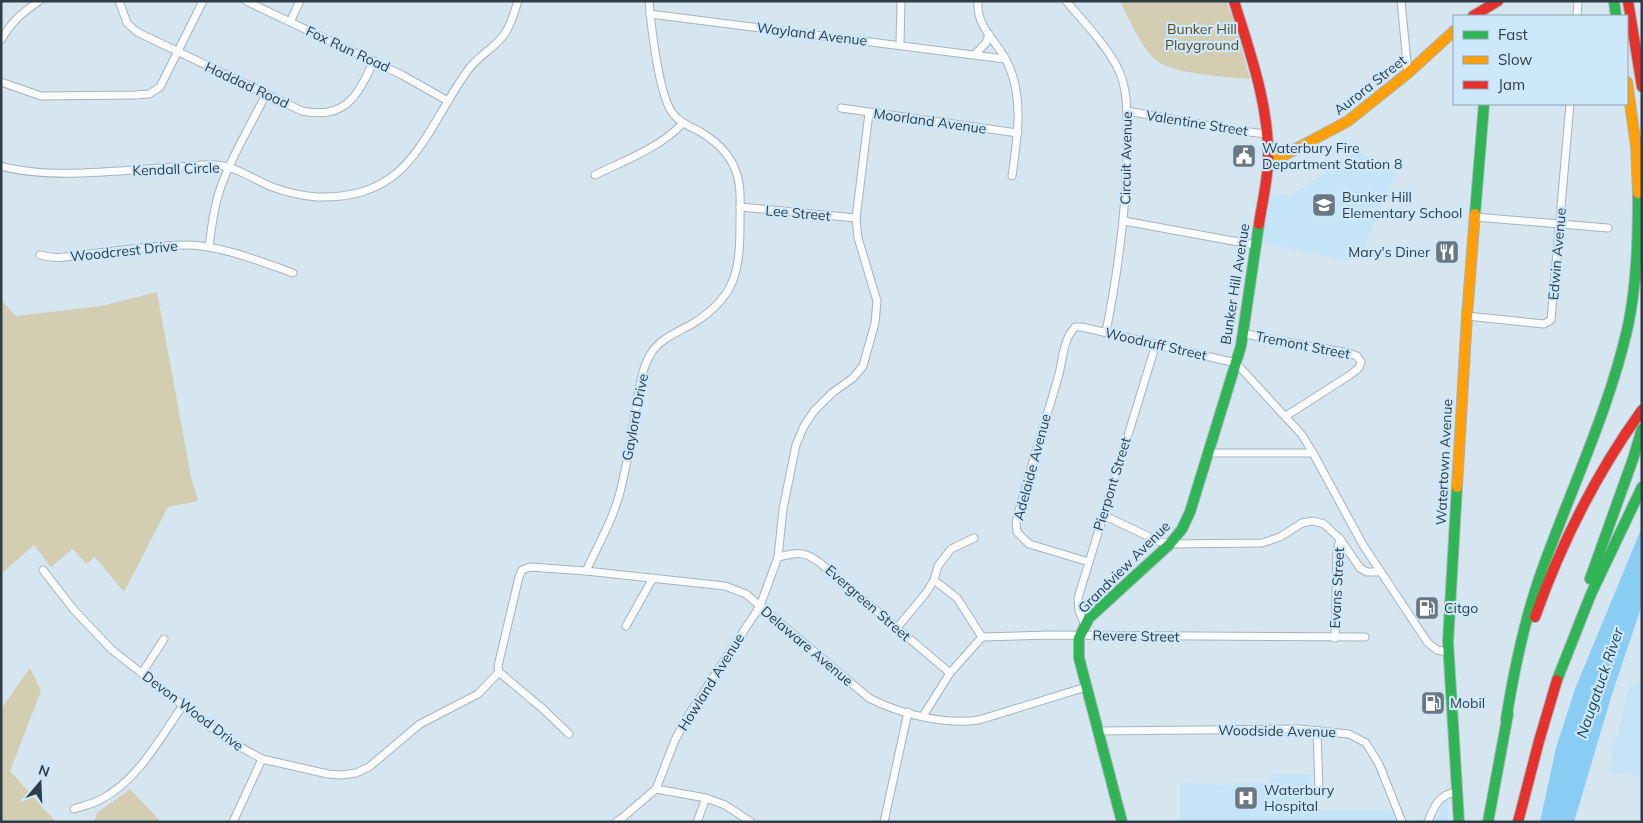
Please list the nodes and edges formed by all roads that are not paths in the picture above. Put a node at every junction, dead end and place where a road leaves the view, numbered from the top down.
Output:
1 (119, 1) edge
2 (203, 1) edge
3 (246, 1) edge
4 (300, 1) edge
5 (518, 1) edge
6 (649, 1) edge
7 (902, 1) edge
8 (978, 1) edge
9 (1066, 1) edge
10 (1234, 1) edge
11 (1401, 1) edge
12 (1578, 1) edge
13 (1614, 1) edge
14 (1628, 1) edge
15 (39, 2) edge
16 (1492, 3) edge
17 (650, 14) junction
18 (1475, 15) edge
19 (1577, 15) edge
20 (1616, 15) edge
21 (290, 22) junction
22 (1453, 32) edge
23 (989, 34) junction
24 (1, 40) edge
25 (900, 44) junction
26 (178, 53) junction
27 (975, 54) junction
28 (1005, 58) junction
29 (374, 61) junction
30 (1408, 73) junction
31 (1, 82) edge
32 (1642, 87) edge
33 (1628, 89) edge
34 (266, 94) junction
35 (448, 101) junction
36 (1484, 105) edge
37 (1570, 105) edge
38 (841, 108) dead end
39 (1127, 111) junction
40 (869, 113) junction
41 (684, 123) junction
42 (1018, 133) junction
43 (1267, 134) junction
44 (1268, 164) junction
45 (1, 166) edge
46 (229, 168) junction
47 (595, 175) dead end
48 (1012, 176) dead end
49 (740, 207) junction
50 (1475, 217) junction
51 (856, 218) junction
52 (1124, 221) junction
53 (1560, 224) junction
54 (1608, 228) dead end
55 (1255, 245) junction
56 (209, 247) junction
57 (40, 255) dead end
58 (293, 273) dead end
59 (1467, 316) junction
60 (1075, 328) joint
61 (1106, 332) junction
62 (1243, 333) junction
63 (1156, 344) junction
64 (1236, 363) junction
65 (1642, 410) edge
66 (1286, 416) junction
67 (1642, 429) edge
68 (1209, 453) junction
69 (1313, 453) junction
70 (1642, 486) edge
71 (1103, 515) junction
72 (974, 538) dead end
73 (1340, 539) junction
74 (1170, 544) junction
75 (778, 558) junction
76 (1089, 562) junction
77 (43, 570) dead end
78 (586, 571) junction
79 (1380, 572) junction
80 (653, 578) junction
81 (934, 580) junction
82 (760, 606) junction
83 (1084, 624) junction
84 (626, 626) dead end
85 (897, 628) junction
86 (1080, 635) junction
87 (982, 637) junction
88 (1365, 637) dead end
89 (1335, 638) junction
90 (164, 639) dead end
91 (1447, 652) junction
92 (499, 672) junction
93 (142, 673) junction
94 (950, 673) junction
95 (1086, 688) junction
96 (1552, 695) junction
97 (183, 705) junction
98 (908, 712) junction
99 (923, 716) junction
100 (1506, 720) junction
101 (1317, 730) junction
102 (1099, 731) junction
103 (569, 734) dead end
104 (262, 759) junction
105 (656, 789) junction
106 (1319, 791) dead end
107 (1457, 792) junction
108 (706, 798) junction
109 (74, 809) dead end
110 (233, 822) edge
111 (616, 822) edge
112 (697, 822) edge
113 (751, 822) edge
114 (884, 822) edge
115 (1122, 822) edge
116 (1402, 822) edge
117 (1428, 822) edge
118 (1459, 822) edge
119 (1488, 822) edge
120 (1518, 822) edge

1 - 26 street, Haddad Road
2 - 26 street
3 - 21 street, Fox Run Road
4 - 21 street
5 - 35 street, Kendall Circle
6 - 17 street, Gaylord Drive
7 - 25 street
8 - 23 street
9 - 39 street, Circuit Avenue
10 - 43 main road, Bunker Hill Avenue
11 - 30 street
12 - 19 street
13 - 20 main road
14 - 32 main road
15 - 24 street
16 - 18 main road
17 - 25 street, Wayland Avenue
17 - 41 street, Gaylord Drive
21 - 29 street, Fox Run Road
22 - 30 main road, Aurora Street
23 - 27 street
23 - 28 street
25 - 27 street, Wayland Avenue
26 - 31 street
26 - 34 street, Haddad Road
27 - 28 street, Wayland Avenue
28 - 42 street
29 - 34 street, Haddad Road
29 - 35 street, Fox Run Road
30 - 44 main road, Aurora Street
33 - 100 main road
34 - 46 street
35 - 46 street, Kendall Circle
36 - 50 main road, Watertown Avenue
37 - 53 street, Edwin Avenue
38 - 40 street, Moorland Avenue
39 - 43 street, Valentine Street
39 - 52 street, Circuit Avenue
40 - 42 street, Moorland Avenue
40 - 51 street, Howland Avenue
41 - 47 street
41 - 49 street, Gaylord Drive
42 - 48 street
43 - 44 main road, Bunker Hill Avenue
44 - 55 main road, Bunker Hill Avenue
45 - 46 street, Kendall Circle
46 - 56 street
49 - 51 street, Lee Street
49 - 78 street, Gaylord Drive
50 - 53 street
50 - 59 main road, Watertown Avenue
51 - 75 street, Howland Avenue
52 - 55 street
52 - 61 street, Circuit Avenue
53 - 54 street
53 - 59 street, Edwin Avenue
55 - 62 main road, Bunker Hill Avenue
56 - 57 street, Woodcrest Drive
56 - 58 street, Woodcrest Drive
59 - 91 main road, Watertown Avenue
60 - 61 street, Woodruff Street
60 - 76 street, Adelaide Avenue
61 - 63 street, Woodruff Street
62 - 64 main road, Bunker Hill Avenue
62 - 66 street, Tremont Street
63 - 64 street, Woodruff Street
63 - 71 street, Pierpont Street
64 - 66 street, Bunker Hill Avenue
64 - 68 main road, Grandview Avenue
65 - 100 main road
66 - 69 street, Bunker Hill Avenue
67 - 96 main road
68 - 69 street
68 - 74 main road, Grandview Avenue
69 - 79 street, Bunker Hill Avenue
70 - 96 main road
71 - 74 street
71 - 76 street, Pierpont Street
72 - 81 street
73 - 74 street
73 - 79 street
73 - 89 street, Evans Street
74 - 83 main road, Grandview Avenue
75 - 82 street, Howland Avenue
75 - 85 street, Evergreen Street
76 - 83 street, Pierpont Street
77 - 93 street, Devon Wood Drive
78 - 80 street, Delaware Avenue
78 - 92 street, Delaware Avenue
79 - 91 street, Bunker Hill Avenue
80 - 82 street, Delaware Avenue
80 - 84 street
81 - 85 street
81 - 87 street
82 - 98 street, Delaware Avenue
82 - 105 street, Howland Avenue
83 - 86 main road, Grandview Avenue
85 - 94 street, Evergreen Street
86 - 87 street, Revere Street
86 - 89 street, Revere Street
86 - 95 main road, Grandview Avenue
87 - 94 street
88 - 89 street, Revere Street
90 - 93 street
91 - 107 main road, Watertown Avenue
92 - 103 street
92 - 104 street, Devon Wood Drive
93 - 97 street, Devon Wood Drive
94 - 99 street
95 - 99 street, Delaware Avenue
95 - 102 main road, Grandview Avenue
96 - 120 main road
97 - 104 street, Devon Wood Drive
97 - 109 street
98 - 99 street, Delaware Avenue
98 - 114 street
100 - 119 main road
101 - 102 street, Woodside Avenue
101 - 106 street
101 - 116 street, Woodside Avenue
102 - 115 main road, Grandview Avenue
104 - 110 street
105 - 108 street
105 - 111 street
107 - 117 street
107 - 118 main road, Watertown Avenue
108 - 112 street
108 - 113 street

